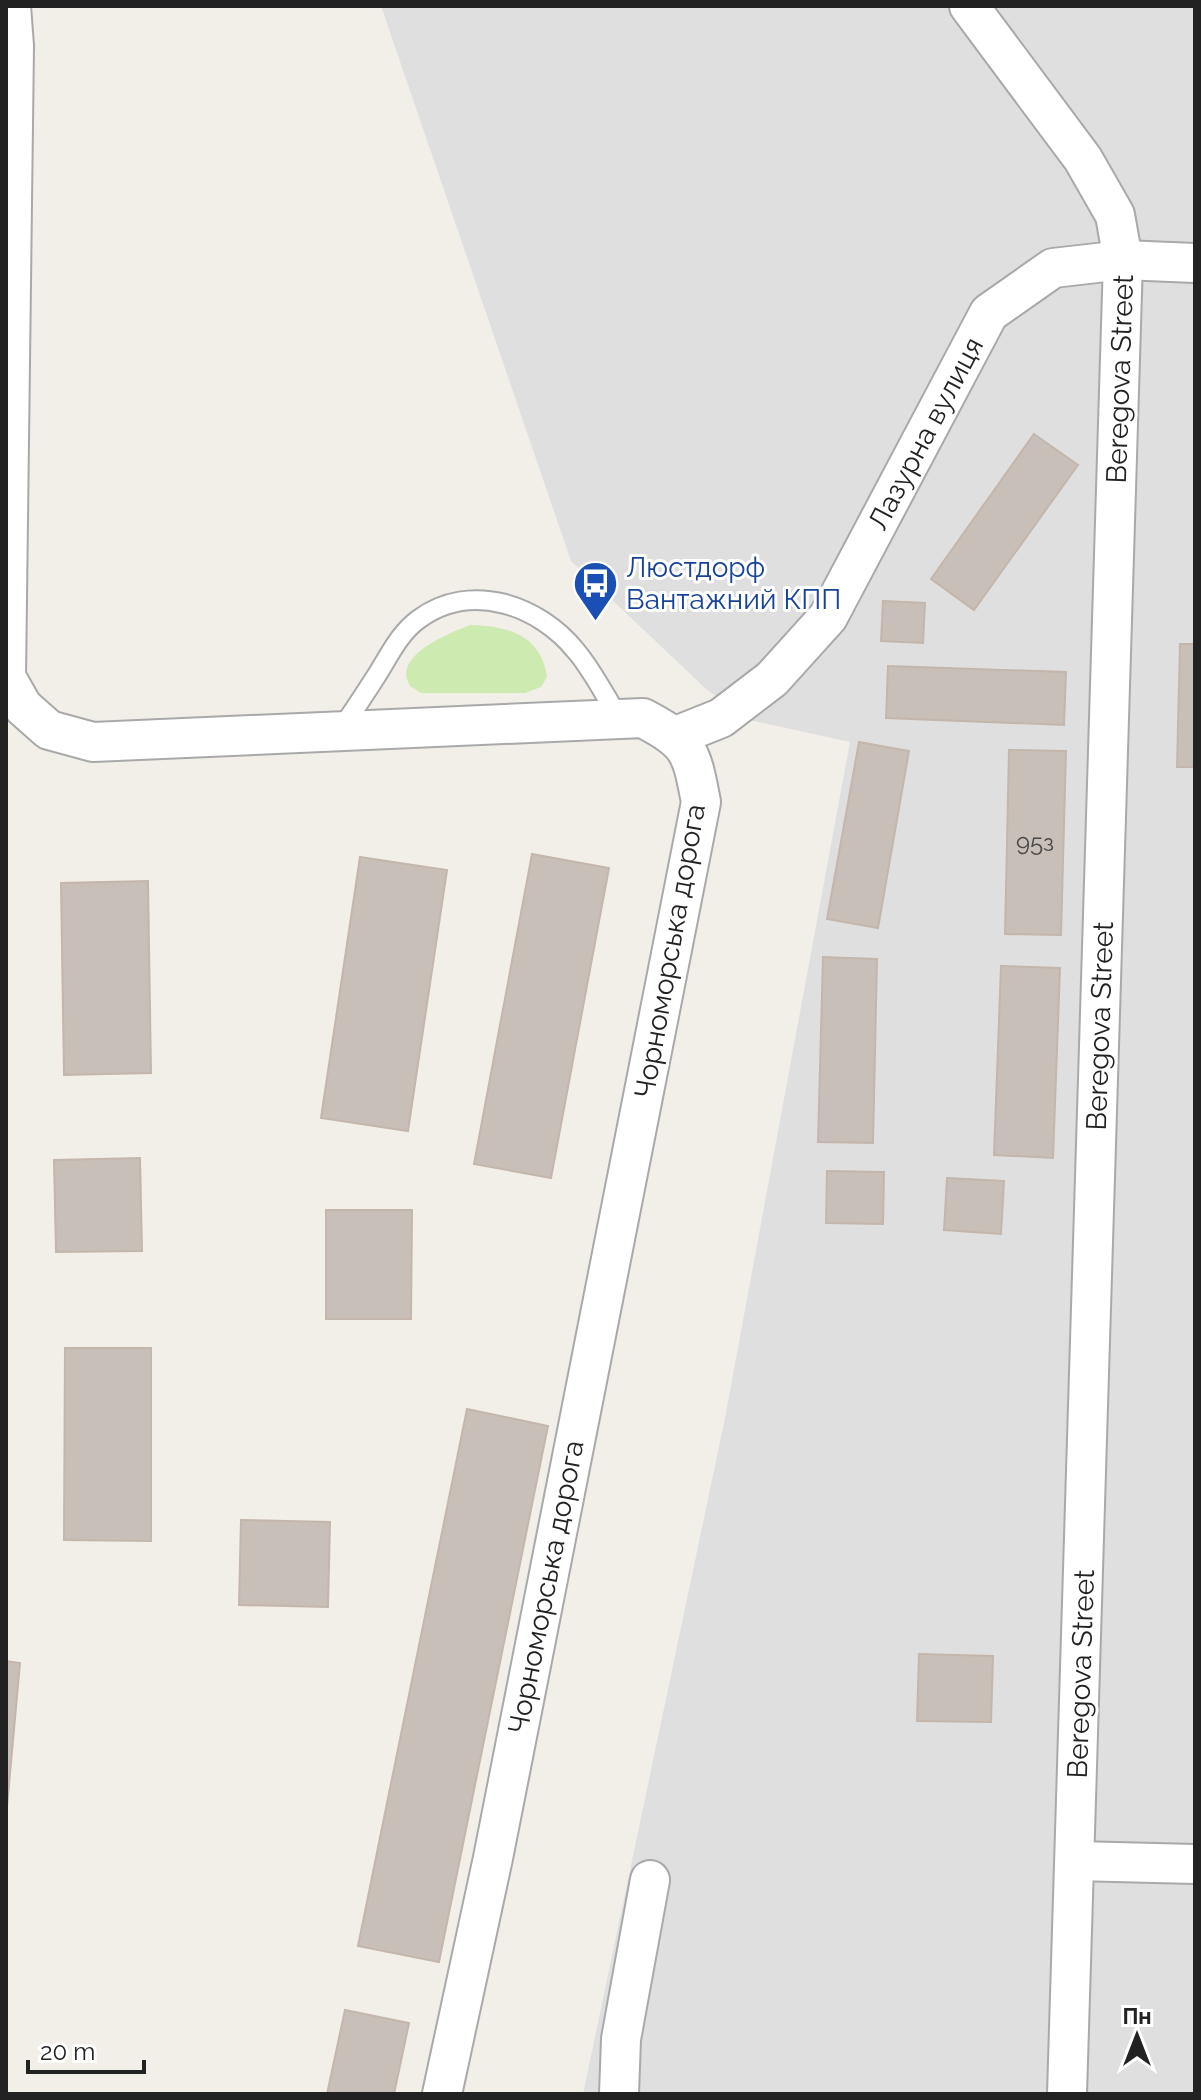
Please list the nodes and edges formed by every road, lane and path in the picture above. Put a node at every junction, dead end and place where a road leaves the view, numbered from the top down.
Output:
1 (11, 6) edge
2 (969, 6) edge
3 (1123, 260) junction
4 (1195, 263) edge
5 (6, 677) edge
6 (619, 718) junction
7 (341, 731) junction
8 (676, 736) junction
9 (1075, 1861) junction
10 (1195, 1864) edge
11 (650, 1880) dead end
12 (442, 2094) edge
13 (619, 2094) edge
14 (1067, 2094) edge

1 - 5 street
2 - 3 street, Beregova Street
3 - 4 street, Лазурна вулиця
3 - 8 street, Лазурна вулиця
3 - 9 street, Beregova Street
5 - 7 street
6 - 7 street
6 - 7 lane
6 - 8 street
8 - 12 street, Чорноморська дорога
9 - 10 street
9 - 14 street, Beregova Street
11 - 13 street

